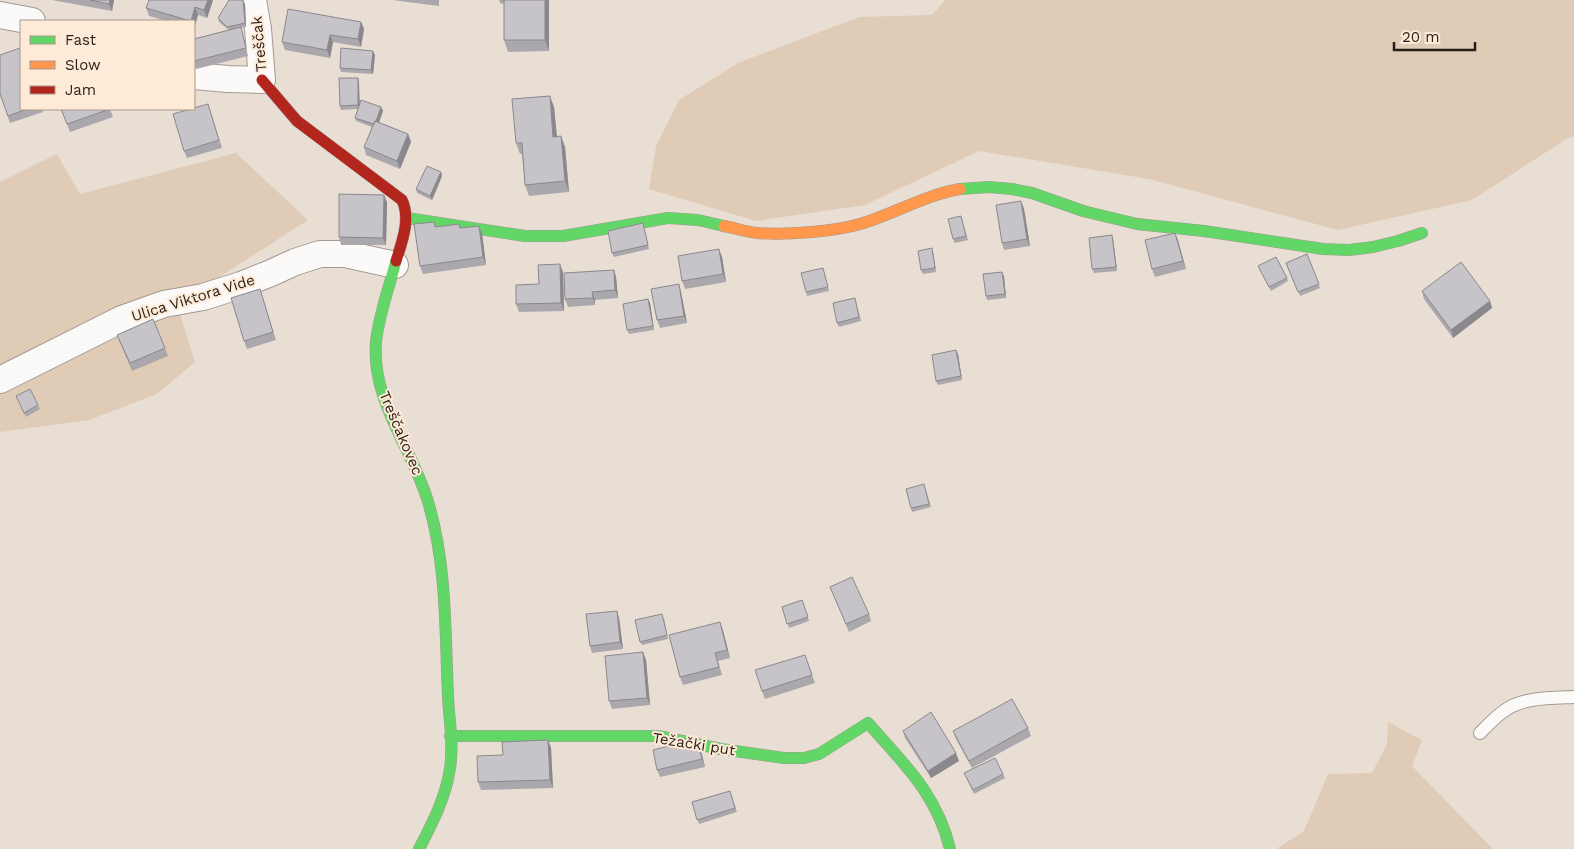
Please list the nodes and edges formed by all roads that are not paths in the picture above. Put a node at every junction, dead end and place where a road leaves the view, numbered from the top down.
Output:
1 (253, 0) edge
2 (0, 15) edge
3 (27, 20) edge
4 (195, 76) edge
5 (262, 80) junction
6 (407, 218) junction
7 (1422, 233) dead end
8 (395, 265) junction
9 (0, 380) edge
10 (1574, 696) edge
11 (1480, 732) dead end
12 (450, 736) junction
13 (420, 849) edge
14 (950, 849) edge

1 - 5 street, Treščak
2 - 3 street
4 - 5 street, Treščak
5 - 6 street
6 - 7 street
6 - 8 street, Treščakovec
8 - 9 street, Ulica Viktora Vide
8 - 12 street, Treščakovec
10 - 11 lane
12 - 13 street, Treščakovec
12 - 14 street, Težački put

